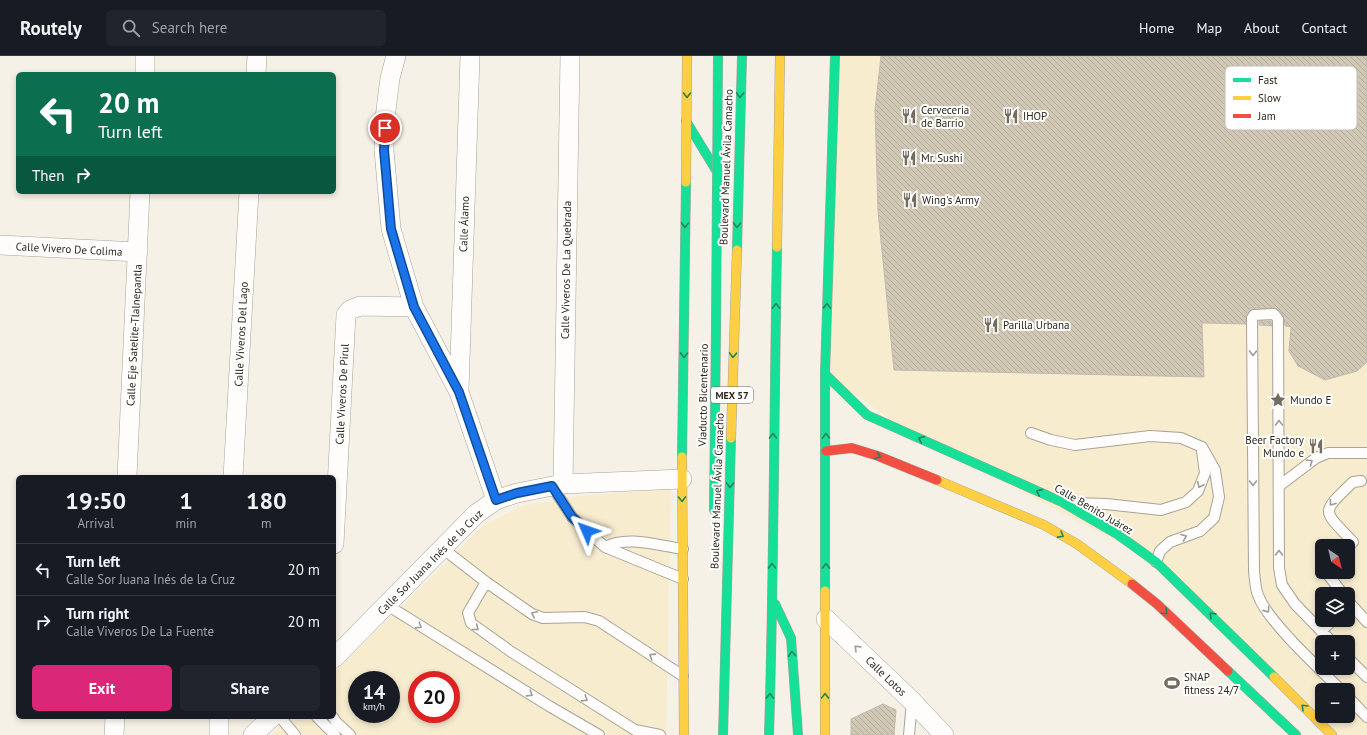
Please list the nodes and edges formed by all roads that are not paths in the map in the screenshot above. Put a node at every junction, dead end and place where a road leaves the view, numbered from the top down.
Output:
1 (145, 56) edge
2 (257, 56) edge
3 (396, 56) edge
4 (470, 56) edge
5 (570, 56) edge
6 (687, 56) edge
7 (718, 56) edge
8 (742, 56) edge
9 (780, 56) edge
10 (834, 56) edge
11 (144, 72) edge
12 (256, 72) edge
13 (686, 121) junction
14 (140, 194) edge
15 (249, 194) edge
16 (737, 205) junction
17 (0, 245) edge
18 (138, 252) junction
19 (414, 307) junction
20 (825, 374) junction
21 (459, 392) junction
22 (1031, 432) dead end
23 (1202, 447) junction
24 (826, 451) junction
25 (1367, 453) edge
26 (127, 475) edge
27 (233, 475) edge
28 (682, 479) junction
29 (1361, 481) dead end
30 (558, 485) junction
31 (1279, 486) junction
32 (496, 500) junction
33 (1059, 505) junction
34 (336, 506) edge
35 (714, 523) dead end
36 (1346, 539) edge
37 (605, 547) junction
38 (442, 548) junction
39 (683, 549) junction
40 (1156, 562) junction
41 (684, 579) junction
42 (1331, 579) edge
43 (486, 582) junction
44 (1338, 587) edge
45 (773, 599) junction
46 (386, 605) junction
47 (1355, 609) edge
48 (826, 619) junction
49 (1367, 622) edge
50 (1326, 627) edge
51 (1322, 631) junction
52 (1326, 635) edge
53 (336, 656) edge
54 (1355, 665) edge
55 (685, 677) junction
56 (1367, 677) edge
57 (1334, 683) edge
58 (912, 701) junction
59 (1355, 704) edge
60 (723, 716) junction
61 (1367, 717) edge
62 (115, 719) edge
63 (219, 719) edge
64 (270, 719) edge
65 (282, 719) edge
66 (319, 719) edge
67 (334, 719) edge
68 (114, 735) edge
69 (219, 735) edge
70 (253, 735) edge
71 (295, 735) edge
72 (335, 735) edge
73 (350, 735) edge
74 (599, 735) edge
75 (660, 735) edge
76 (684, 735) edge
77 (712, 735) edge
78 (723, 735) edge
79 (769, 735) edge
80 (798, 735) edge
81 (825, 735) edge
82 (909, 735) edge
83 (944, 735) edge
84 (1296, 735) edge
85 (1332, 735) edge

1 - 11 street
2 - 12 street
3 - 19 street
4 - 21 street, Calle Álamo
5 - 30 street, Calle Viveros De La Quebrada
6 -> 13 main road
7 - 35 main road, Viaducto Bicentenario, bridge
8 -> 16 main road, Boulevard Manuel Ávila Camacho / MEX 57
45 -> 9 main road
20 -> 10 main road
13 - 16 main road
13 -> 28 main road
14 - 18 street, Calle Eje Satelite-Tlalnepantla
15 - 27 street, Calle Viveros Del Lago
16 -> 60 main road, Boulevard Manuel Ávila Camacho / MEX 57
17 - 18 street, Calle Vivero De Colima
18 - 26 street, Calle Eje Satelite-Tlalnepantla
19 - 21 street
19 - 34 street, Calle Viveros De Pirul
24 -> 20 main road
33 -> 20 main road, Calle Benito Juárez
21 - 32 street
22 - 23 lane
23 -> 33 lane
40 -> 23 lane
48 -> 24 main road
24 -> 84 main road
31 -> 25 lane
28 - 30 street, Calle Sor Juana Inés de la Cruz
28 -> 39 main road
29 -> 36 lane
30 - 32 street, Calle Sor Juana Inés de la Cruz
30 - 37 lane
51 -> 31 lane
31 -> 57 lane
32 - 38 street, Calle Sor Juana Inés de la Cruz
33 - 40 main road, Calle Benito Juárez
37 - 39 lane
37 - 41 lane
38 - 43 lane
38 - 46 street, Calle Sor Juana Inés de la Cruz
39 - 41 main road
85 -> 40 main road, Calle Benito Juárez
41 - 55 main road
42 - 44 lane
55 -> 43 lane
43 -> 75 lane
79 -> 45 main road
80 -> 45 main road
46 - 53 street, Calle Sor Juana Inés de la Cruz
46 -> 74 lane
47 - 49 lane
58 -> 48 street, Calle Lotos
81 -> 48 main road
50 - 51 lane
51 - 52 lane
54 - 56 lane
55 - 76 main road
58 - 82 lane
58 - 83 street, Calle Lotos
59 - 61 lane
60 - 77 main road
60 - 78 main road, Boulevard Manuel Ávila Camacho / MEX 57
62 - 68 street
63 - 69 street
64 - 70 street
65 - 71 lane
66 - 72 lane
67 - 73 lane

